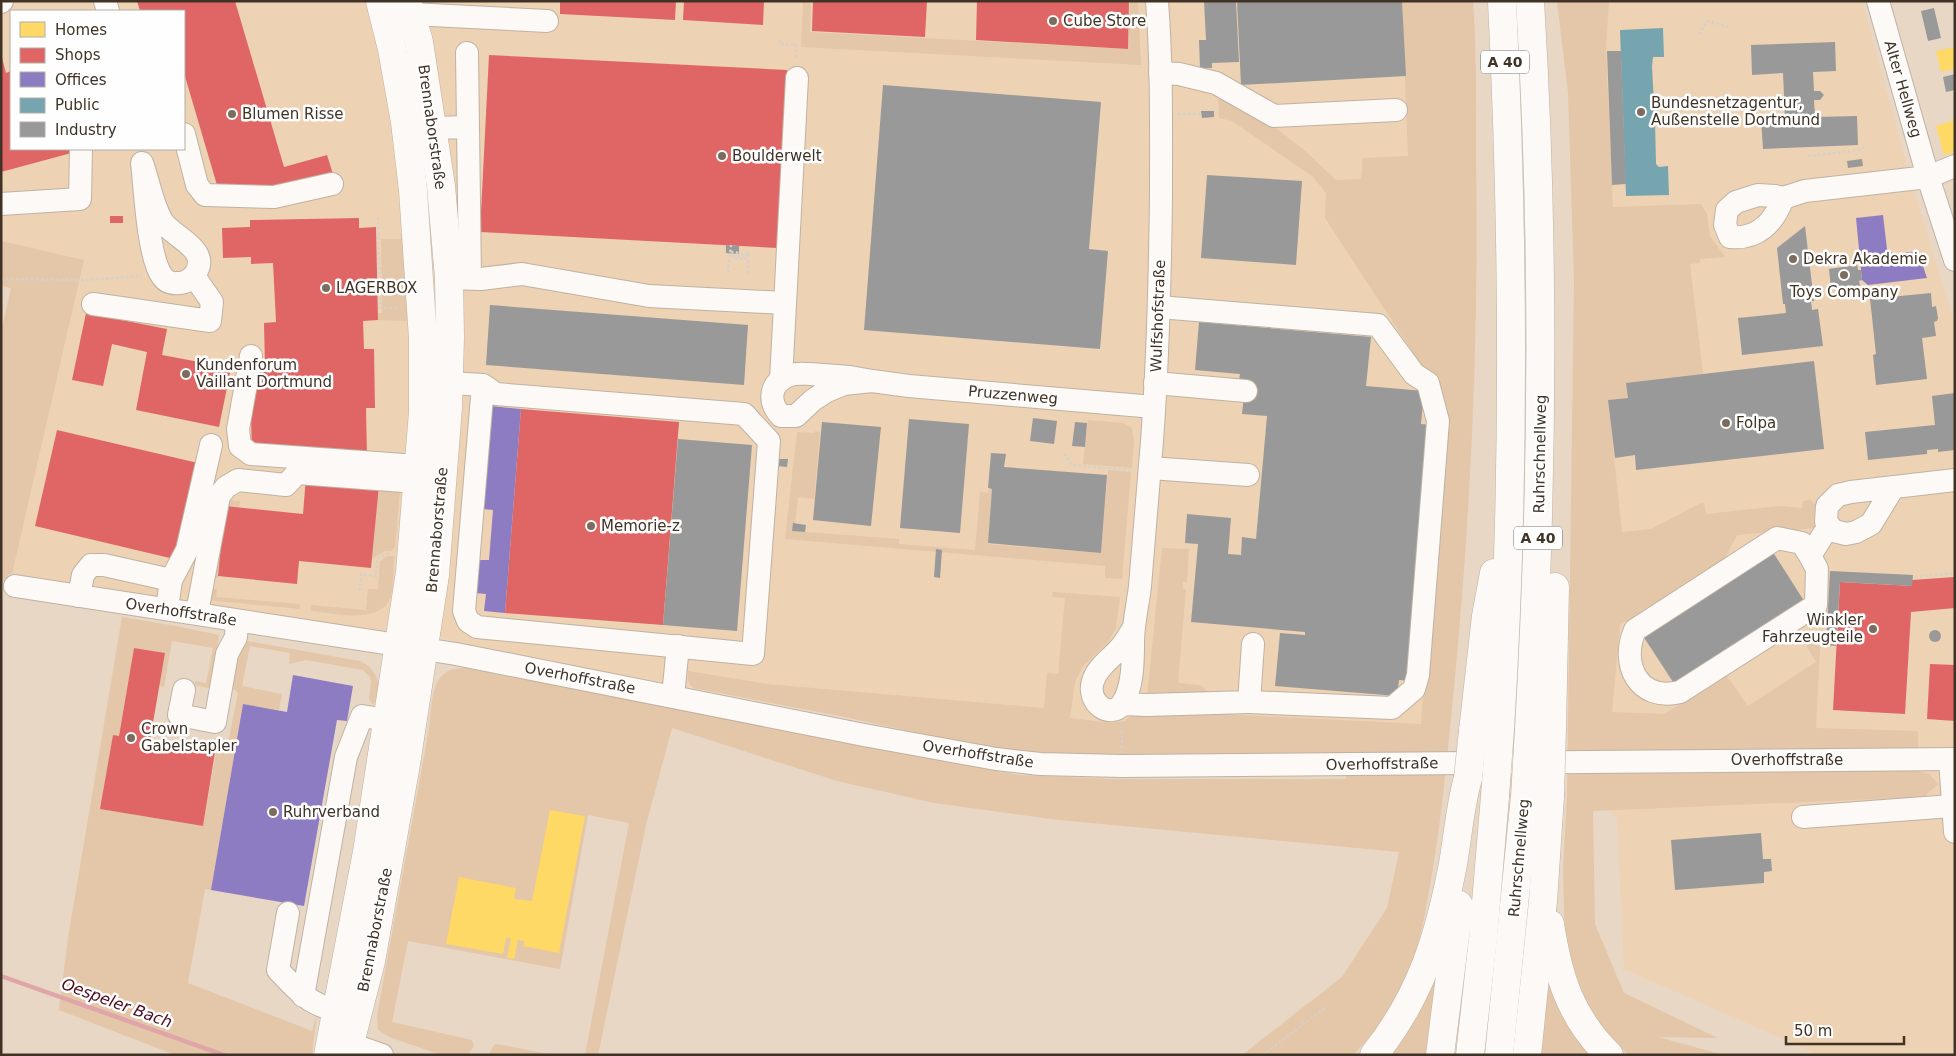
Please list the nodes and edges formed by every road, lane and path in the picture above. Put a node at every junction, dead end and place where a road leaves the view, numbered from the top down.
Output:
1 (380, 1) edge
2 (1158, 1) edge
3 (1502, 1) edge
4 (1530, 1) edge
5 (1878, 1) edge
6 (409, 8) edge
7 (547, 21) dead end
8 (1730, 27) dead end
9 (1699, 34) dead end
10 (780, 40) dead end
11 (796, 45) dead end
12 (467, 52) dead end
13 (1160, 73) junction
14 (796, 78) dead end
15 (1396, 110) dead end
16 (1177, 114) dead end
17 (1201, 114) dead end
18 (468, 127) junction
19 (433, 128) junction
20 (185, 138) edge
21 (1867, 145) dead end
22 (81, 150) edge
23 (141, 156) edge
24 (1808, 156) dead end
25 (1955, 166) edge
26 (1928, 177) junction
27 (332, 184) dead end
28 (1783, 198) dead end
29 (1, 204) edge
30 (378, 217) dead end
31 (731, 246) dead end
32 (731, 252) junction
33 (1955, 260) edge
34 (158, 267) junction
35 (419, 269) junction
36 (728, 272) dead end
37 (748, 273) dead end
38 (194, 276) junction
39 (459, 278) junction
40 (1, 279) edge
41 (785, 303) junction
42 (93, 304) dead end
43 (1159, 307) junction
44 (403, 308) dead end
45 (251, 356) dead end
46 (781, 380) junction
47 (436, 381) junction
48 (872, 381) junction
49 (1155, 383) junction
50 (483, 385) junction
51 (1246, 391) dead end
52 (772, 401) junction
53 (1154, 407) junction
54 (744, 414) junction
55 (211, 445) dead end
56 (1064, 454) dead end
57 (1512, 455) junction
58 (1142, 469) junction
59 (418, 474) junction
60 (1248, 475) dead end
61 (1955, 480) edge
62 (1893, 488) junction
63 (1830, 527) junction
64 (397, 554) dead end
65 (1810, 556) junction
66 (1955, 574) edge
67 (1914, 577) dead end
68 (171, 580) junction
69 (15, 586) dead end
70 (360, 591) dead end
71 (80, 596) junction
72 (167, 609) junction
73 (195, 613) junction
74 (238, 621) junction
75 (1133, 629) junction
76 (1253, 644) dead end
77 (678, 646) junction
78 (411, 647) junction
79 (184, 690) dead end
80 (673, 696) junction
81 (1249, 702) junction
82 (1122, 711) junction
83 (387, 720) junction
84 (1122, 750) dead end
85 (1952, 759) edge
86 (1474, 791) junction
87 (1538, 796) junction
88 (1952, 806) junction
89 (1803, 817) dead end
90 (1548, 828) junction
91 (1955, 832) edge
92 (288, 913) dead end
93 (302, 996) junction
94 (1327, 1006) dead end
95 (336, 1011) junction
96 (339, 1048) edge
97 (382, 1055) edge
98 (1264, 1055) edge
99 (1374, 1055) edge
100 (1440, 1055) edge
101 (1470, 1055) edge
102 (1499, 1055) edge
103 (1527, 1055) edge
104 (1609, 1055) edge

1 - 35 main road, Brennaborstraße
2 - 13 street, Wulfshofstraße
3 - 57 main road, Ruhrschnellweg / A 40
4 - 87 main road, Ruhrschnellweg / A 40, bridge
5 - 26 street, Alter Hellweg
6 - 7 street
6 - 19 main road, Brennaborstraße
8 - 9 path
10 - 11 path
12 - 18 street
13 - 15 street
13 - 43 street, Wulfshofstraße
14 - 41 street
16 - 17 path
18 - 19 street
18 - 39 street
19 - 39 main road, Brennaborstraße
20 - 27 street
21 - 24 path
22 - 29 street
23 - 34 street
23 - 38 street
25 - 26 street
26 - 28 street
26 - 33 street, Alter Hellweg
30 - 44 path
31 - 32 path
32 - 36 path
32 - 37 path
34 - 38 street
34 - 40 path
35 - 39 main road
35 - 47 main road, Brennaborstraße
38 - 42 street
39 - 41 street
39 - 47 main road, Brennaborstraße
41 - 46 street
43 - 49 street, Wulfshofstraße
43 - 81 street
45 - 59 street
46 - 48 street, Pruzzenweg
46 - 52 street
47 - 50 street
47 - 59 main road, Brennaborstraße
47 - 78 main road, Brennaborstraße
48 - 52 street, Pruzzenweg
48 - 53 street, Pruzzenweg
49 - 51 street
49 - 53 street, Wulfshofstraße
50 - 54 street
50 - 77 street
52 - 54 street
53 - 58 street, Wulfshofstraße
54 - 77 street
55 - 68 street
56 - 58 path
57 - 86 main road, bridge
57 - 86 main road, Ruhrschnellweg / A 40, bridge
58 - 60 street
58 - 75 street, Wulfshofstraße
59 - 73 street
59 - 78 main road, Brennaborstraße
61 - 62 street
62 - 63 street
62 - 63 street
63 - 65 street
64 - 70 path
65 - 65 street
66 - 67 path
68 - 71 street
68 - 72 street
69 - 71 street, Overhoffstraße
71 - 72 street, Overhoffstraße
72 - 73 street, Overhoffstraße
73 - 74 street, Overhoffstraße
74 - 78 street, Overhoffstraße
74 - 79 street
75 - 82 street, Wulfshofstraße
75 - 82 street, Wulfshofstraße
76 - 81 street
77 - 80 street
78 - 80 street, Overhoffstraße
78 - 83 main road, Brennaborstraße
78 - 96 main road, Brennaborstraße
80 - 85 street, Overhoffstraße
81 - 82 street
82 - 84 path
83 - 93 street
83 - 95 main road, Brennaborstraße
85 - 88 street
86 - 99 main road
86 - 100 main road
86 - 101 main road, Ruhrschnellweg / A 40
87 - 90 main road
87 - 102 main road, Ruhrschnellweg / A 40
88 - 89 street
88 - 91 street
90 - 103 main road
90 - 104 main road
92 - 93 street
93 - 95 street
94 - 98 path
95 - 96 main road, Brennaborstraße
96 - 97 street

